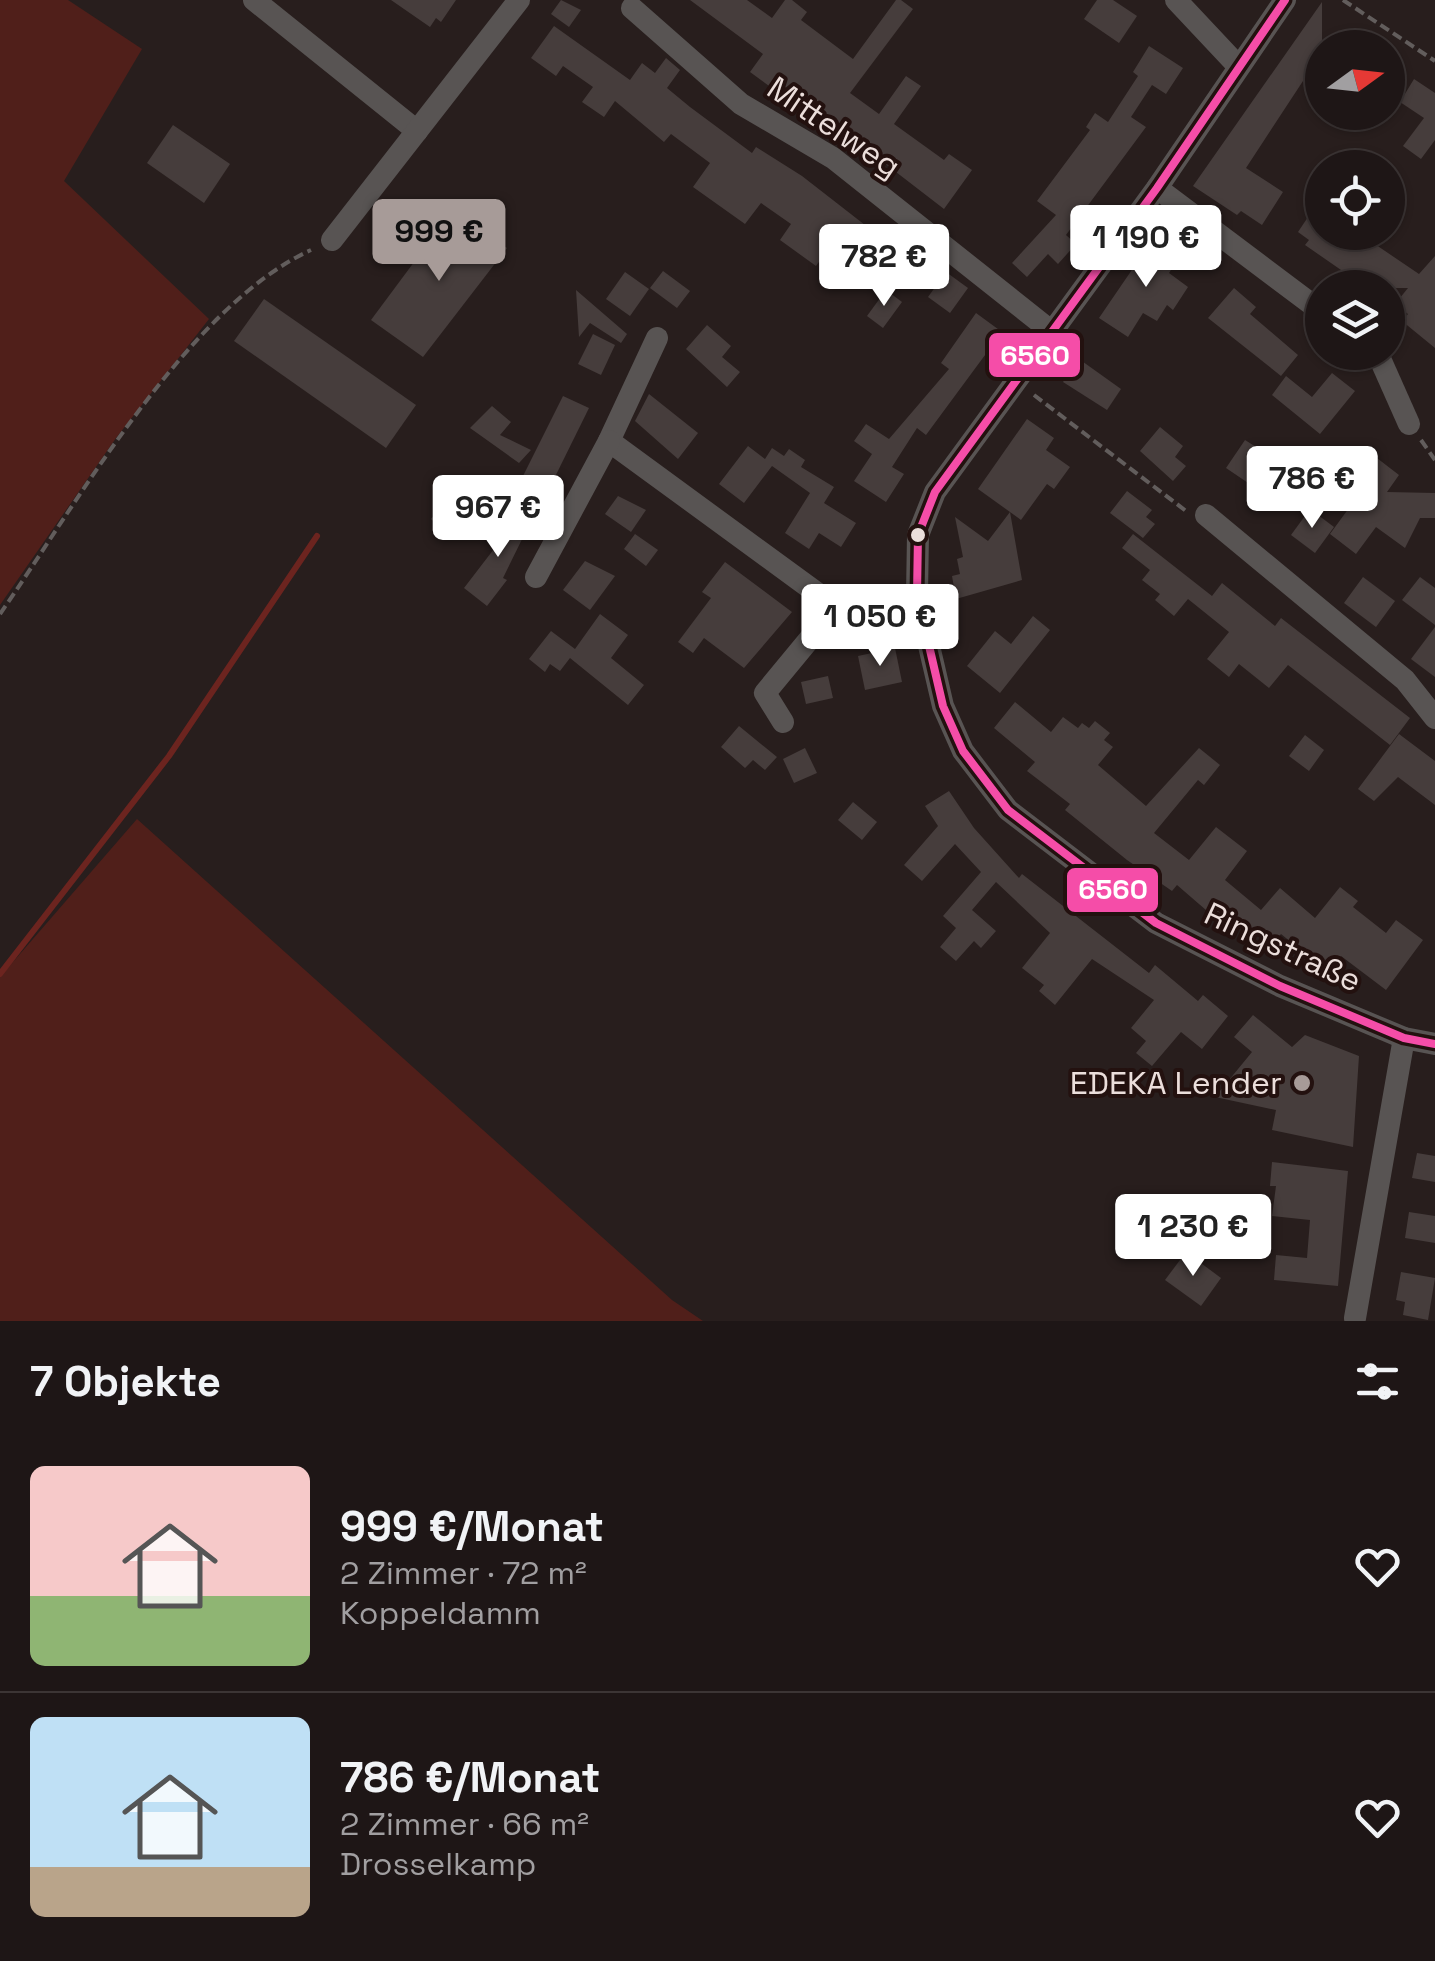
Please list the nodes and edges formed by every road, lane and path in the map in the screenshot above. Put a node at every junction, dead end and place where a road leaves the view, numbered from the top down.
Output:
1 (254, 0) edge
2 (519, 0) edge
3 (1176, 0) edge
4 (1285, 0) edge
5 (1343, 0) edge
6 (632, 8) dead end
7 (1435, 61) edge
8 (1238, 66) junction
9 (417, 131) junction
10 (1157, 188) junction
11 (332, 240) joint
12 (1305, 299) edge
13 (1052, 332) junction
14 (657, 338) dead end
15 (1385, 370) edge
16 (1014, 380) junction
17 (1409, 424) dead end
18 (610, 441) junction
19 (1206, 515) joint
20 (536, 578) dead end
21 (916, 594) junction
22 (836, 607) junction
23 (0, 614) edge
24 (1435, 718) edge
25 (783, 722) dead end
26 (1404, 1038) junction
27 (1435, 1044) edge
28 (1355, 1318) dead end

1 - 9 street
2 - 9 street
3 - 8 street
4 - 8 street, Ringstraße
5 - 7 path
6 - 13 street, Mittelweg
8 - 10 street, Ringstraße
9 - 11 street
10 - 12 street
10 - 13 street, Ringstraße
11 - 23 path
13 - 16 street, Ringstraße
14 - 18 street
15 - 17 street
16 - 19 path
16 - 21 street, Ringstraße
18 - 20 street
18 - 22 street
19 - 24 street
21 - 22 street
21 - 26 street, Ringstraße
22 - 25 street
26 - 27 street, Ringstraße
26 - 28 street

